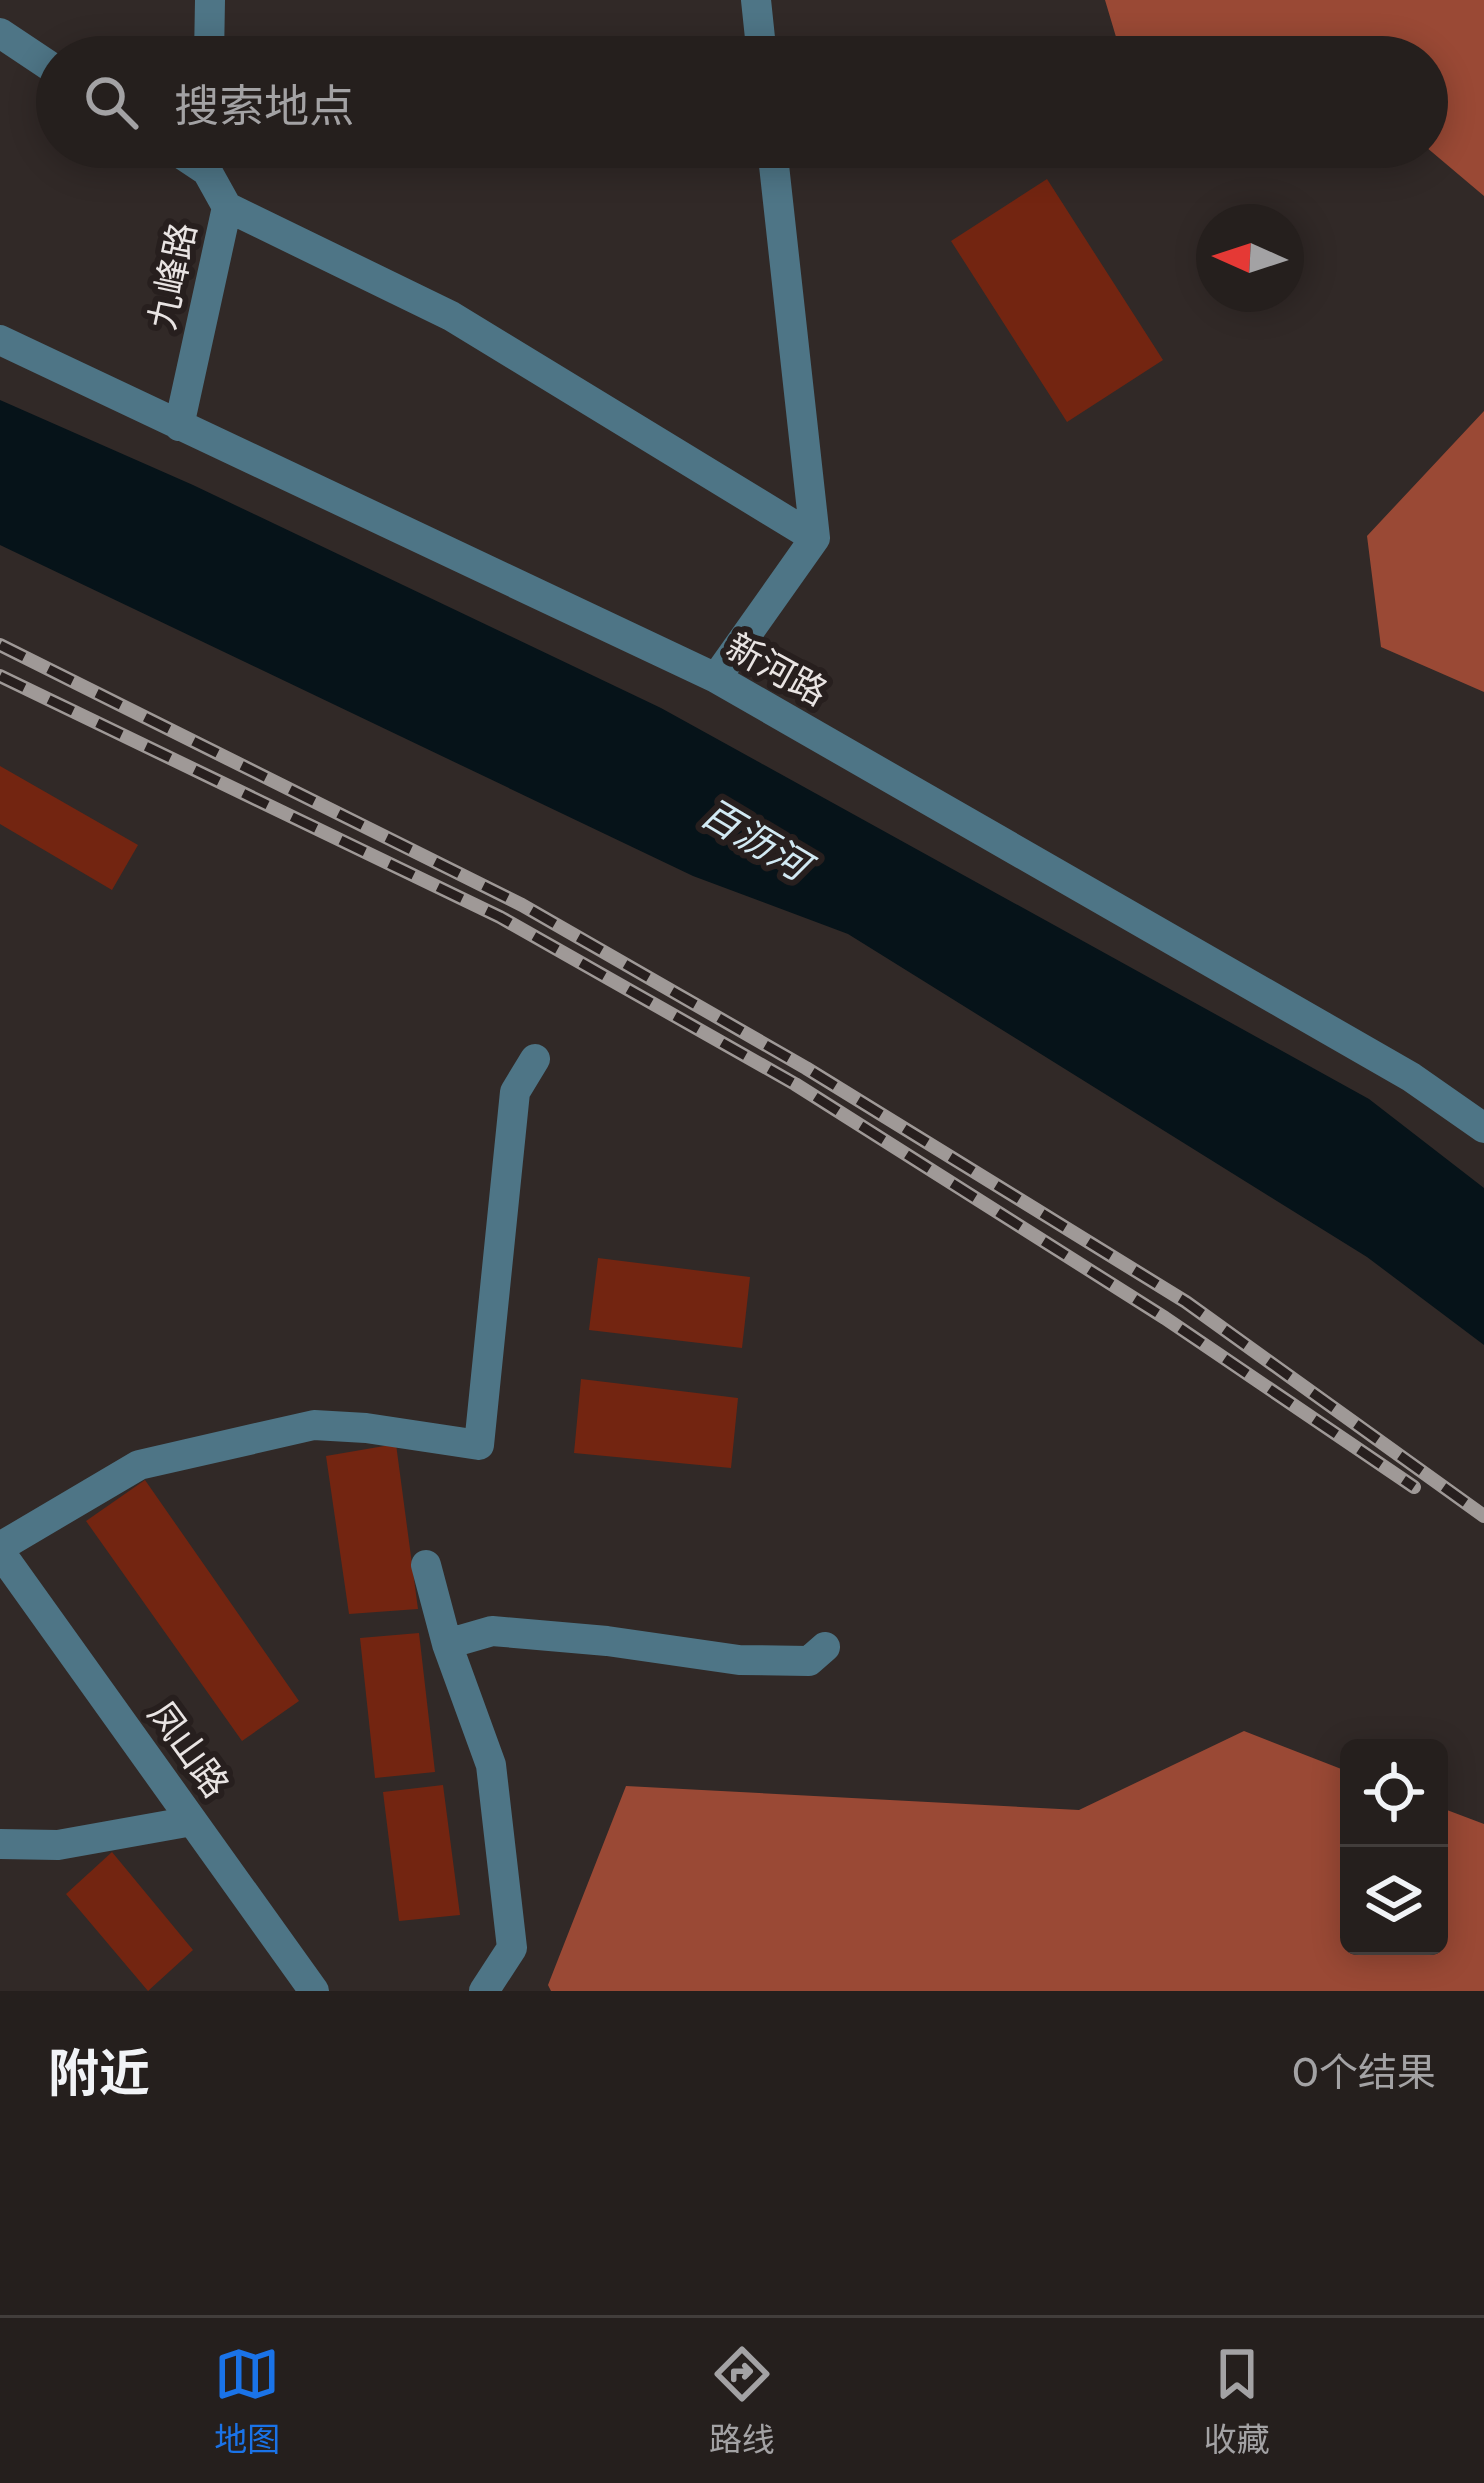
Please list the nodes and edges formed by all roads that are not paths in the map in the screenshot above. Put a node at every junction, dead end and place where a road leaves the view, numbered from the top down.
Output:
1 (211, 0) edge
2 (756, 0) edge
3 (0, 33) edge
4 (210, 36) edge
5 (760, 36) edge
6 (36, 57) edge
7 (211, 168) edge
8 (774, 168) edge
9 (227, 207) junction
10 (0, 340) edge
11 (179, 426) junction
12 (815, 538) junction
13 (716, 678) junction
14 (535, 1059) dead end
15 (1484, 1128) edge
16 (0, 1549) edge
17 (426, 1565) dead end
18 (447, 1644) junction
19 (825, 1647) dead end
20 (192, 1821) junction
21 (0, 1844) edge
22 (314, 1991) edge
23 (484, 1991) edge

1 - 4 street
2 - 5 street
3 - 6 street
7 - 9 street, 九峰路
8 - 12 street
9 - 11 street, 九峰路
9 - 12 street
10 - 11 street, 新河路
11 - 13 street, 新河路
12 - 13 street
13 - 15 street, 新河路
14 - 16 street
16 - 20 street, 凤山路
17 - 18 street
18 - 19 street
18 - 23 street
20 - 21 street
20 - 22 street, 凤山路

